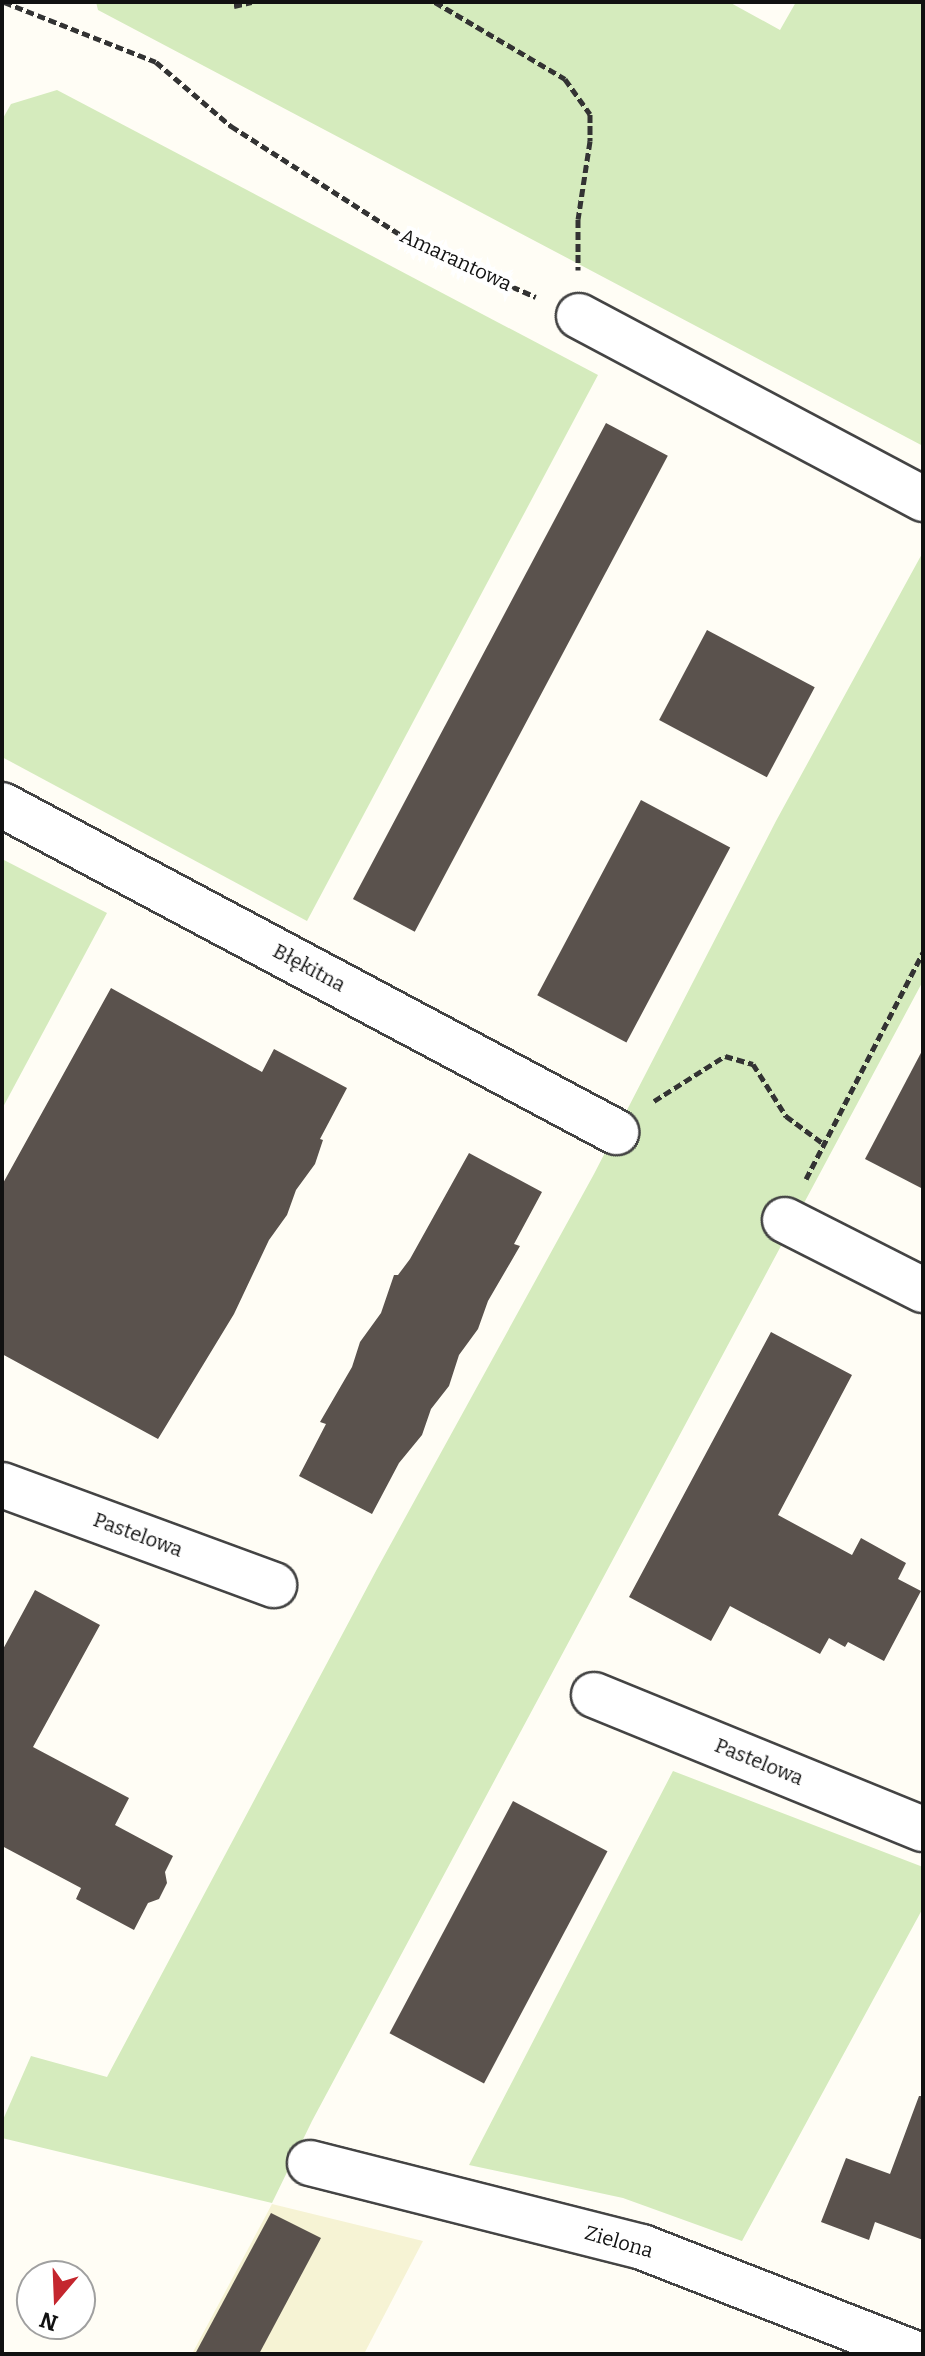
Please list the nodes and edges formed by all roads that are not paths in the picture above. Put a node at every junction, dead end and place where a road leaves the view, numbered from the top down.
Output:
1 (579, 316) road end
2 (923, 499) edge
3 (2, 805) edge
4 (631, 1119) road end
5 (785, 1220) road end
6 (923, 1290) edge
7 (2, 1485) edge
8 (274, 1585) dead end
9 (594, 1695) dead end
10 (923, 1829) edge
11 (310, 2163) dead end
12 (917, 2354) edge

1 - 2 street
3 - 4 street, Błękitna
5 - 6 street
7 - 8 street, Pastelowa
9 - 10 street, Pastelowa
11 - 12 street, Zielona

